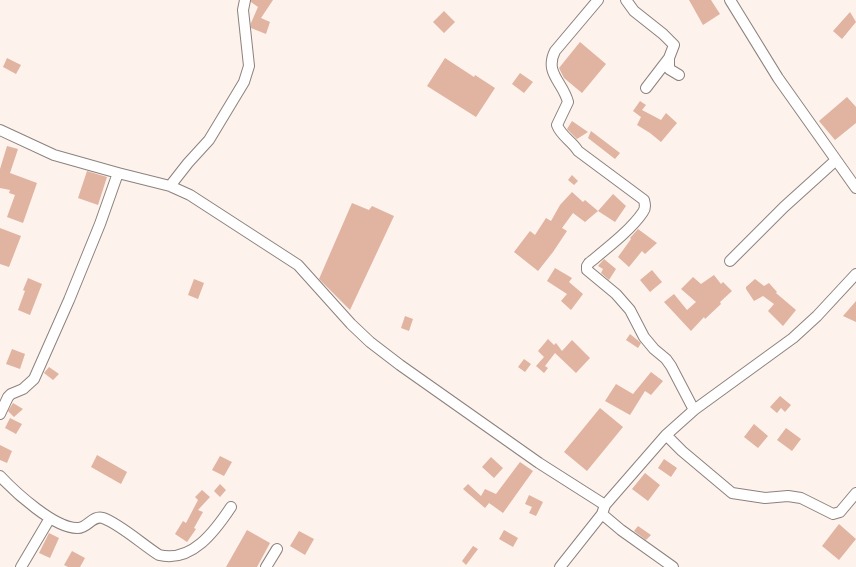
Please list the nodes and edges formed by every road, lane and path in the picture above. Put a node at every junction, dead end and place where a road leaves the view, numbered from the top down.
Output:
1 (245, 0) edge
2 (598, 0) edge
3 (626, 0) edge
4 (730, 0) edge
5 (669, 58) junction
6 (679, 74) dead end
7 (646, 88) dead end
8 (0, 130) edge
9 (836, 160) junction
10 (118, 173) junction
11 (170, 186) junction
12 (856, 188) edge
13 (730, 262) dead end
14 (856, 274) edge
15 (694, 410) junction
16 (0, 414) edge
17 (666, 435) junction
18 (0, 476) edge
19 (856, 492) edge
20 (231, 507) dead end
21 (603, 509) junction
22 (50, 518) junction
23 (277, 549) dead end
24 (21, 567) edge
25 (266, 567) edge
26 (560, 567) edge
27 (673, 567) edge

1 - 11 street
2 - 15 street
3 - 5 street
4 - 9 street
5 - 6 street
5 - 7 street
8 - 10 street
9 - 12 street
9 - 13 street
10 - 11 street
10 - 16 street
11 - 21 street
14 - 15 street
15 - 17 street
17 - 19 street
17 - 21 street
18 - 22 street
20 - 22 street
21 - 26 street
21 - 27 street
22 - 24 street
23 - 25 street

